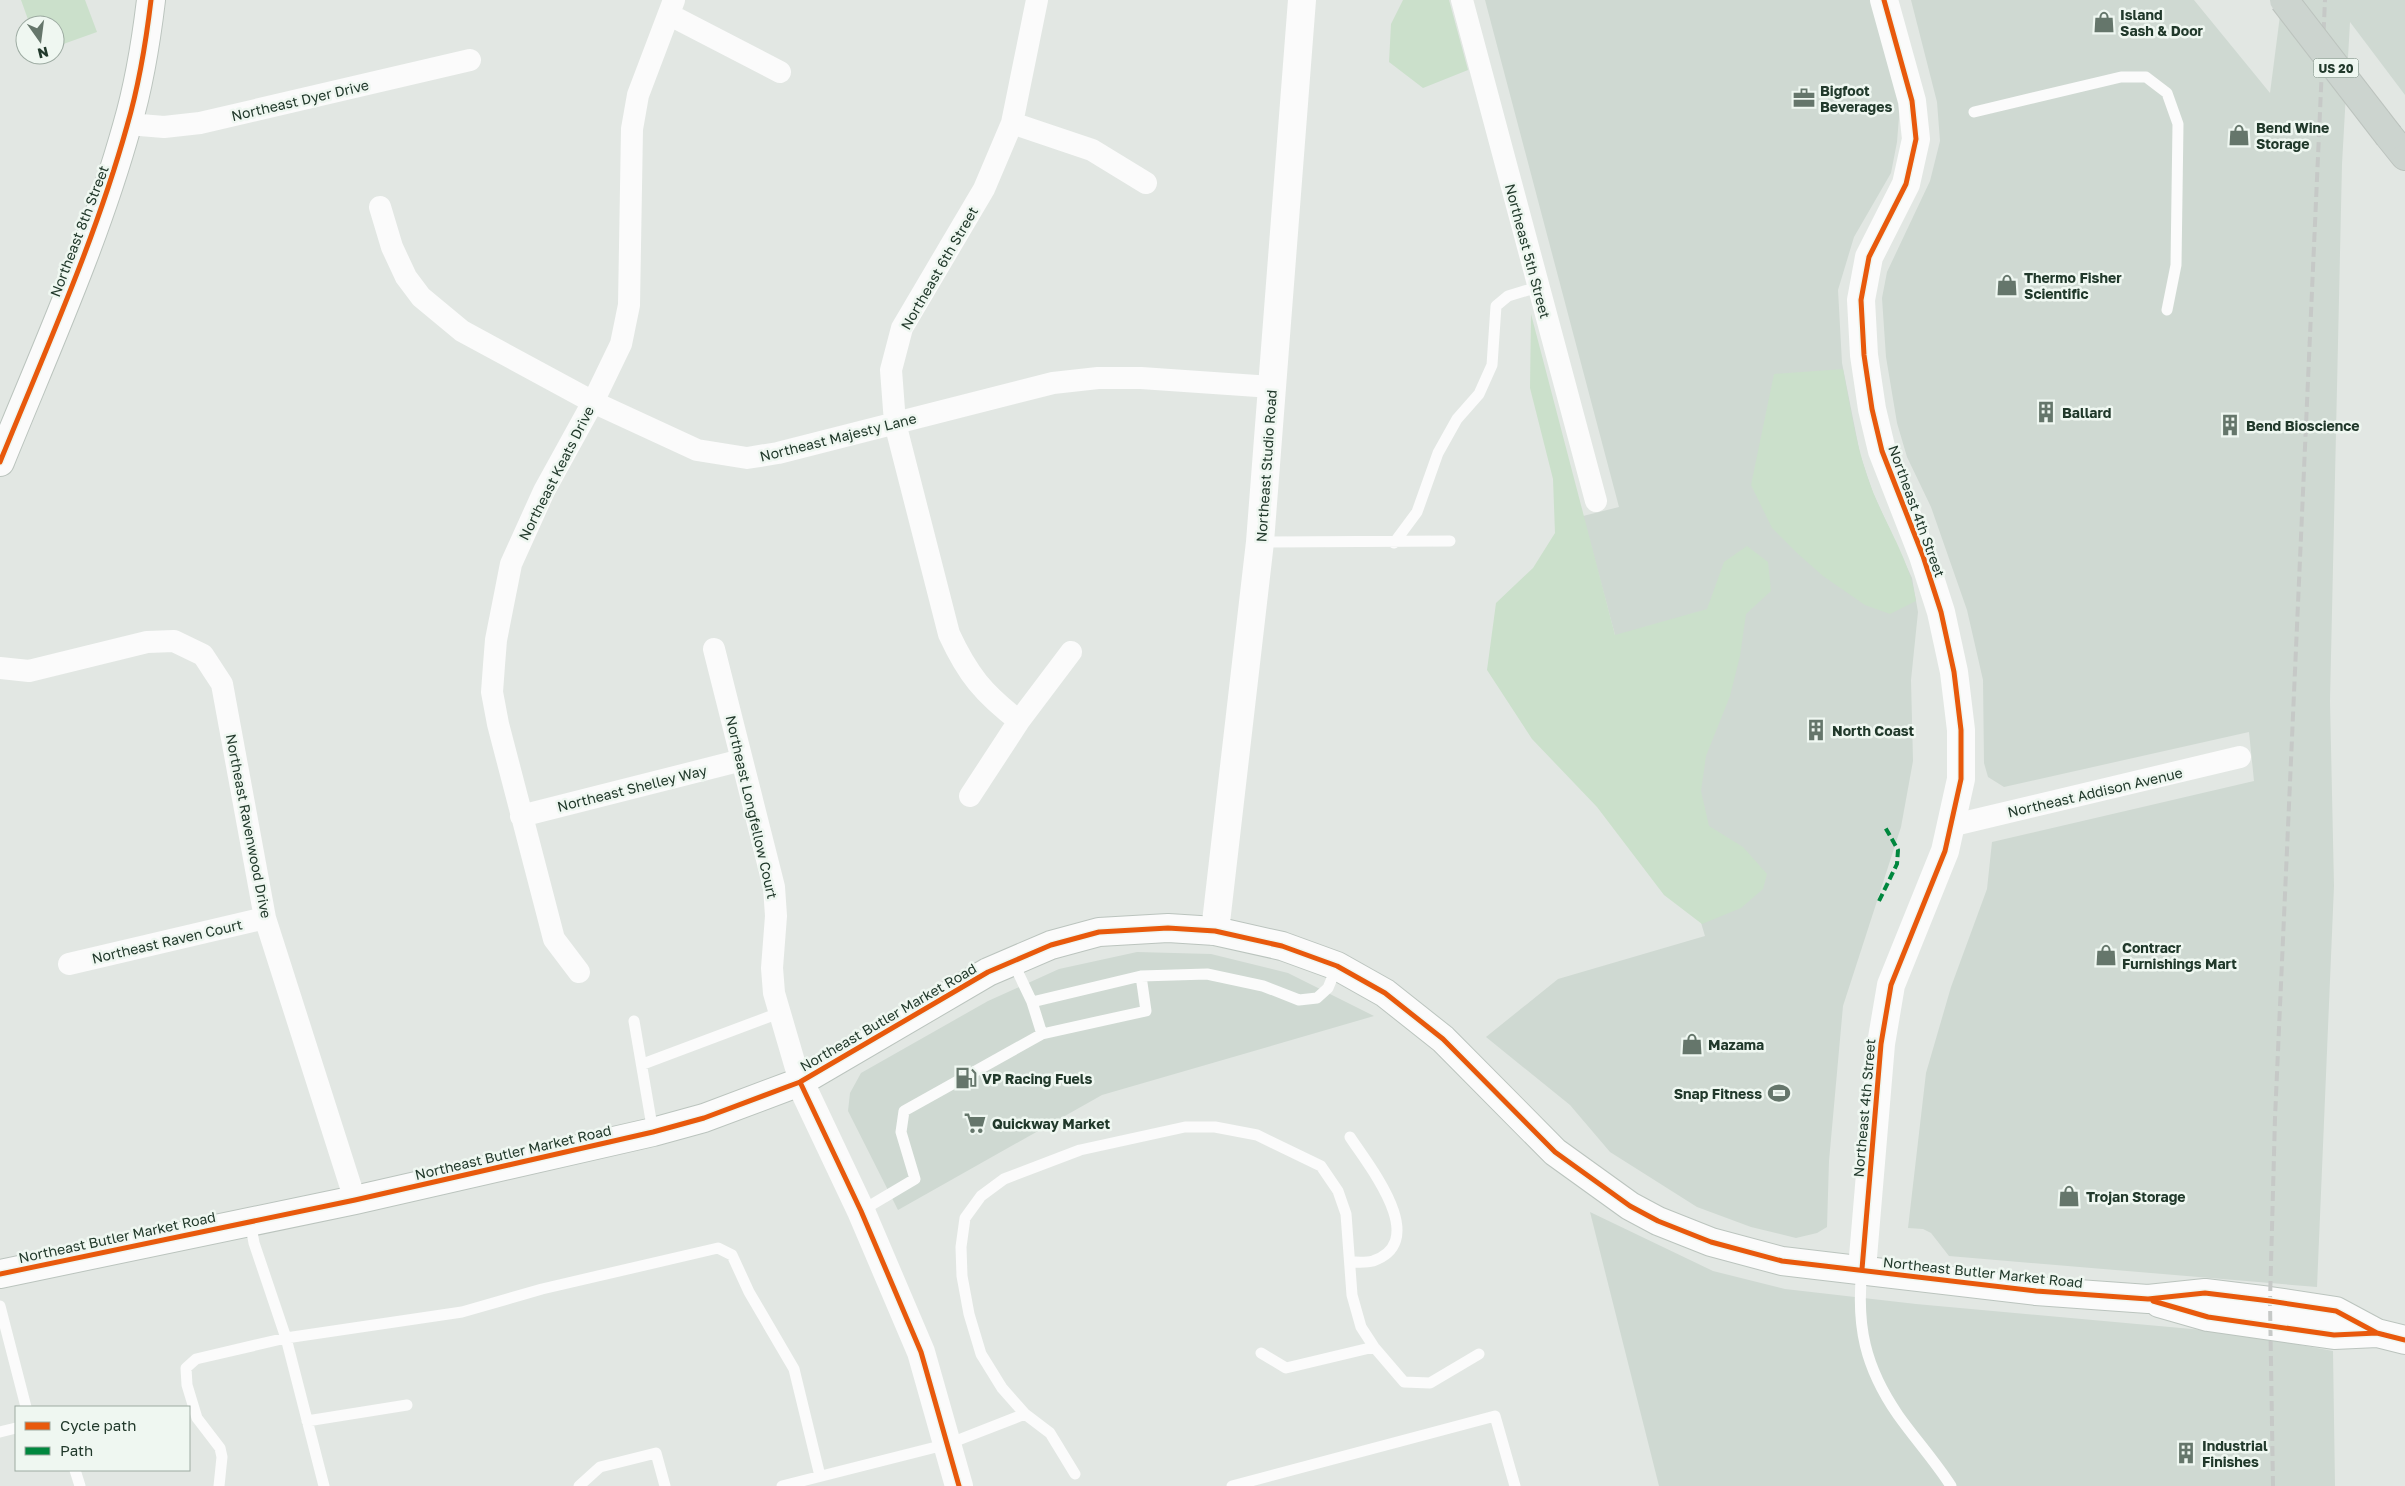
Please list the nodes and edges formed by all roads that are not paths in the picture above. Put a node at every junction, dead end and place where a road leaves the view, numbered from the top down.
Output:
1 (151, 0) edge
2 (1037, 0) edge
3 (1302, 0) edge
4 (1462, 0) edge
5 (1884, 0) edge
6 (2284, 0) edge
7 (672, 8) edge
8 (470, 60) dead end
9 (780, 72) dead end
10 (1974, 112) dead end
11 (1012, 122) junction
12 (128, 124) junction
13 (2397, 146) edge
14 (1146, 183) dead end
15 (380, 207) dead end
16 (1538, 287) junction
17 (2166, 310) dead end
18 (1272, 387) junction
19 (593, 402) junction
20 (895, 423) junction
21 (0, 462) edge
22 (1596, 501) dead end
23 (1450, 541) dead end
24 (1260, 542) junction
25 (1394, 543) junction
26 (714, 649) dead end
27 (1071, 652) dead end
28 (0, 668) edge
29 (1019, 721) junction
30 (2240, 757) dead end
31 (742, 760) junction
32 (970, 796) dead end
33 (521, 816) junction
34 (1950, 826) junction
35 (265, 918) junction
36 (1215, 931) junction
37 (1013, 962) junction
38 (69, 964) dead end
39 (1337, 966) junction
40 (579, 972) dead end
41 (1141, 976) junction
42 (1032, 1002) junction
43 (779, 1013) junction
44 (634, 1021) dead end
45 (1042, 1034) junction
46 (643, 1064) junction
47 (800, 1082) junction
48 (653, 1132) junction
49 (1350, 1137) dead end
50 (355, 1200) junction
51 (861, 1211) junction
52 (250, 1221) junction
53 (1350, 1262) junction
54 (1862, 1269) junction
55 (0, 1274) edge
56 (0, 1306) edge
57 (286, 1338) junction
58 (2405, 1340) edge
59 (1374, 1347) junction
60 (1261, 1353) dead end
61 (1479, 1354) dead end
62 (407, 1405) dead end
63 (26, 1406) edge
64 (1025, 1414) junction
65 (306, 1421) junction
66 (15, 1428) edge
67 (0, 1432) edge
68 (948, 1444) junction
69 (75, 1471) edge
70 (1075, 1474) dead end
71 (820, 1476) junction
72 (80, 1486) edge
73 (219, 1486) edge
74 (324, 1486) edge
75 (579, 1486) edge
76 (665, 1486) edge
77 (782, 1486) edge
78 (959, 1486) edge
79 (1232, 1486) edge
80 (1515, 1486) edge
81 (1951, 1486) edge

1 - 12 main road, Northeast 8th Street
2 - 11 street, Northeast 6th Street
3 - 18 main road, Northeast Studio Road
4 - 16 street, Northeast 5th Street
5 - 34 main road, Northeast 4th Street
6 - 13 main road, US 20, bridge
7 - 9 street
7 - 19 street, Northeast Keats Drive
8 - 12 street, Northeast Dyer Drive
10 - 17 lane
11 - 14 street
11 - 20 street, Northeast 6th Street
12 - 21 main road, Northeast 8th Street
15 - 19 street, Northeast Majesty Lane
16 - 22 street, Northeast 5th Street
16 - 25 lane
18 - 20 street, Northeast Majesty Lane
18 - 24 main road, Northeast Studio Road
19 - 20 street, Northeast Majesty Lane
19 - 33 street, Northeast Keats Drive
20 - 29 street, Northeast 6th Street
23 - 25 lane
24 - 25 lane
24 - 36 main road, Northeast Studio Road
26 - 31 street, Northeast Longfellow Court
27 - 29 street
28 - 35 street, Northeast Ravenwood Drive
29 - 32 street
30 - 34 street, Northeast Addison Avenue
31 - 33 street, Northeast Shelley Way
31 - 43 street, Northeast Longfellow Court
33 - 40 street, Northeast Keats Drive
34 - 54 main road, Northeast 4th Street
35 - 38 street, Northeast Raven Court
35 - 50 street, Northeast Ravenwood Drive
36 - 37 main road, Northeast Butler Market Road
36 - 39 main road, Northeast Butler Market Road
37 - 42 lane
37 - 47 main road, Northeast Butler Market Road
39 - 41 lane
39 - 54 main road, Northeast Butler Market Road
41 - 42 lane
41 - 45 lane
42 - 45 lane
43 - 46 lane
43 - 47 street, Northeast Longfellow Court
44 - 46 lane
45 - 51 lane
46 - 48 lane
47 - 48 main road, Northeast Butler Market Road
47 - 51 main road
48 - 50 main road, Northeast Butler Market Road
49 - 53 lane
50 - 52 main road, Northeast Butler Market Road
51 - 68 main road
52 - 55 main road, Northeast Butler Market Road
52 - 57 lane
53 - 59 lane
53 - 64 lane
54 - 58 main road, Northeast Butler Market Road
54 - 81 lane
56 - 63 lane
57 - 65 lane
57 - 71 lane
57 - 73 lane
59 - 60 lane
59 - 61 lane
62 - 65 lane
64 - 68 lane
64 - 70 lane
65 - 74 lane
66 - 67 lane
68 - 71 lane
68 - 78 main road
69 - 72 lane
71 - 77 lane
75 - 76 lane
79 - 80 lane

